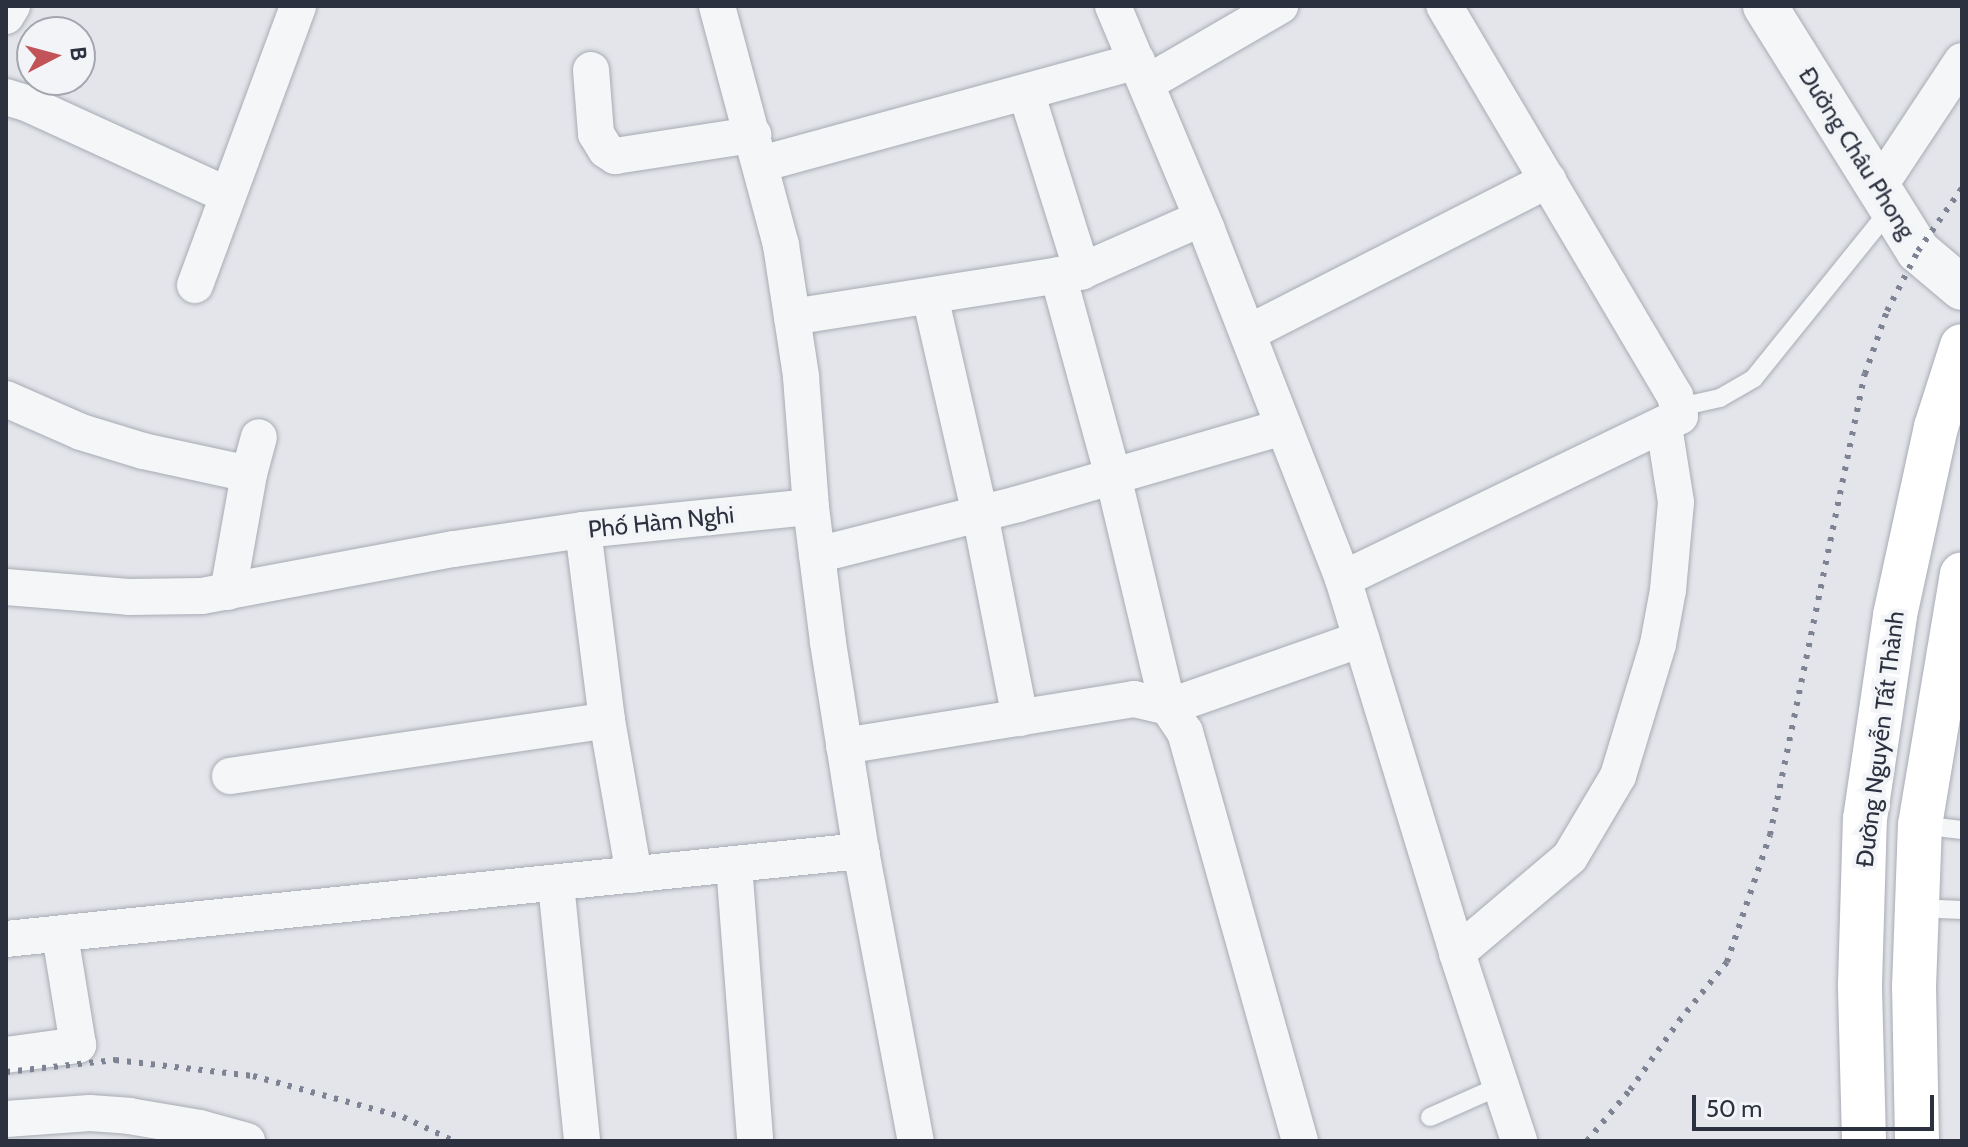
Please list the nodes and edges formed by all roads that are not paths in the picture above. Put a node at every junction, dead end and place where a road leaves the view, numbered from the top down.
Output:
1 (12, 6) edge
2 (298, 6) edge
3 (717, 6) edge
4 (1113, 6) edge
5 (1280, 6) edge
6 (1444, 6) edge
7 (1765, 6) edge
8 (6, 16) edge
9 (1962, 61) edge
10 (591, 70) dead end
11 (1142, 72) junction
12 (1026, 92) junction
13 (6, 97) edge
14 (757, 150) junction
15 (1548, 180) junction
16 (227, 195) junction
17 (1885, 198) junction
18 (1202, 218) junction
19 (1070, 273) junction
20 (195, 285) dead end
21 (1962, 288) edge
22 (930, 296) junction
23 (792, 317) junction
24 (1248, 333) junction
25 (1962, 346) edge
26 (6, 399) edge
27 (1672, 417) junction
28 (1283, 427) junction
29 (259, 437) dead end
30 (249, 474) junction
31 (1113, 476) junction
32 (811, 507) junction
33 (980, 514) junction
34 (583, 530) junction
35 (817, 555) junction
36 (1962, 575) edge
37 (1343, 579) junction
38 (6, 587) edge
39 (228, 592) junction
40 (1361, 639) junction
41 (1168, 707) junction
42 (1020, 718) junction
43 (607, 720) junction
44 (844, 746) junction
45 (230, 776) dead end
46 (1941, 827) edge
47 (861, 851) junction
48 (734, 865) junction
49 (634, 875) junction
50 (556, 884) junction
51 (1916, 908) junction
52 (1962, 910) edge
53 (60, 935) junction
54 (6, 939) edge
55 (1457, 953) junction
56 (1860, 984) junction
57 (1914, 987) junction
58 (6, 1055) edge
59 (1502, 1085) junction
60 (1430, 1117) dead end
61 (6, 1119) edge
62 (247, 1141) edge
63 (582, 1141) edge
64 (755, 1141) edge
65 (916, 1141) edge
66 (1300, 1141) edge
67 (1519, 1141) edge
68 (1864, 1141) edge
69 (1917, 1141) edge

1 - 8 street
2 - 16 street
3 - 14 street
4 - 11 street
5 - 11 street
6 - 15 street
7 - 17 street, Đường Châu Phong
9 - 17 street
10 - 14 street
11 - 12 street
11 - 18 street
12 - 14 street
12 - 19 street
13 - 16 street
14 - 23 street
15 - 24 street
15 - 27 street
16 - 20 street
17 - 21 street, Đường Châu Phong
17 - 27 lane
18 - 19 street
18 - 24 street
19 - 22 street
19 - 31 street
22 - 23 street
22 - 33 street
23 - 32 street
24 - 28 street
25 - 56 main road, Đường Nguyễn Tất Thành
26 - 30 street
27 - 37 street
27 - 55 street
28 - 31 street
28 - 37 street
29 - 30 street
30 - 39 street
31 - 33 street
31 - 41 street
32 - 34 street, Phố Hàm Nghi
32 - 35 street
33 - 35 street
33 - 42 street
34 - 39 street, Phố Hàm Nghi
34 - 43 street
35 - 44 street
36 - 46 main road, Đường Nguyễn Tất Thành
37 - 40 street
38 - 39 street, Phố Hàm Nghi
40 - 41 street
40 - 55 street
41 - 42 street
41 - 66 street
42 - 44 street
43 - 45 street
43 - 49 street
44 - 47 street
46 - 51 main road, Đường Nguyễn Tất Thành
47 - 48 street
47 - 65 street
48 - 49 street
48 - 64 street
49 - 50 street
50 - 53 street
50 - 63 street
51 - 52 lane
51 - 57 main road, Đường Nguyễn Tất Thành
53 - 54 street
53 - 58 street
55 - 59 street
56 - 57 main road
56 - 68 main road, Đường Nguyễn Tất Thành
57 - 69 main road, Đường Nguyễn Tất Thành
59 - 60 lane
59 - 67 street
61 - 62 street

